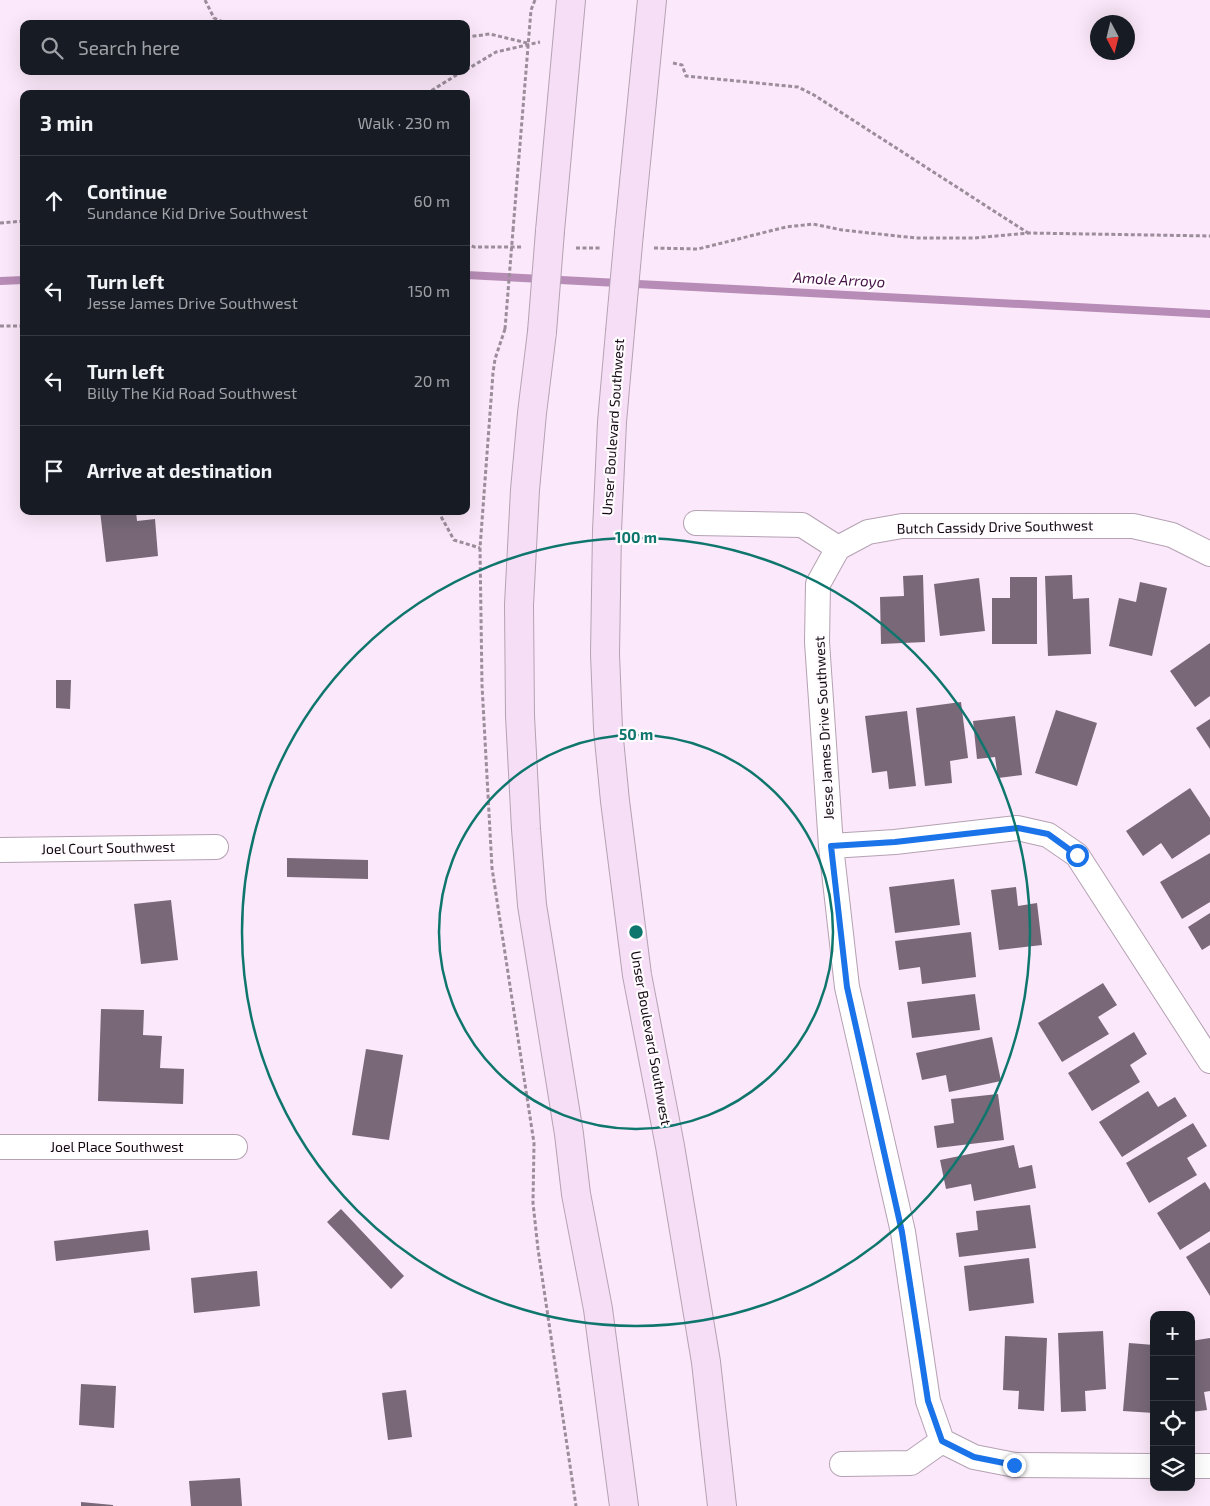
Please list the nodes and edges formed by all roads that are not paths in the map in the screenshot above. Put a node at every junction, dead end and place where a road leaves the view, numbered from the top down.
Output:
1 (571, 0) edge
2 (652, 0) edge
3 (696, 523) dead end
4 (838, 548) junction
5 (1210, 554) edge
6 (831, 846) junction
7 (216, 847) dead end
8 (0, 850) edge
9 (1210, 1061) edge
10 (0, 1147) edge
11 (234, 1147) dead end
12 (942, 1441) junction
13 (842, 1464) dead end
14 (1150, 1466) edge
15 (1195, 1466) edge
16 (1210, 1466) edge
17 (624, 1506) edge
18 (722, 1506) edge

1 - 17 main road, bridge
2 - 18 main road, Unser Boulevard Southwest, bridge
3 - 4 street
4 - 5 street, Butch Cassidy Drive Southwest
4 - 6 street, Jesse James Drive Southwest
6 - 9 street
6 - 12 street, Jesse James Drive Southwest
7 - 8 street, Joel Court Southwest
10 - 11 street, Joel Place Southwest
12 - 13 street
12 - 14 street
15 - 16 street

